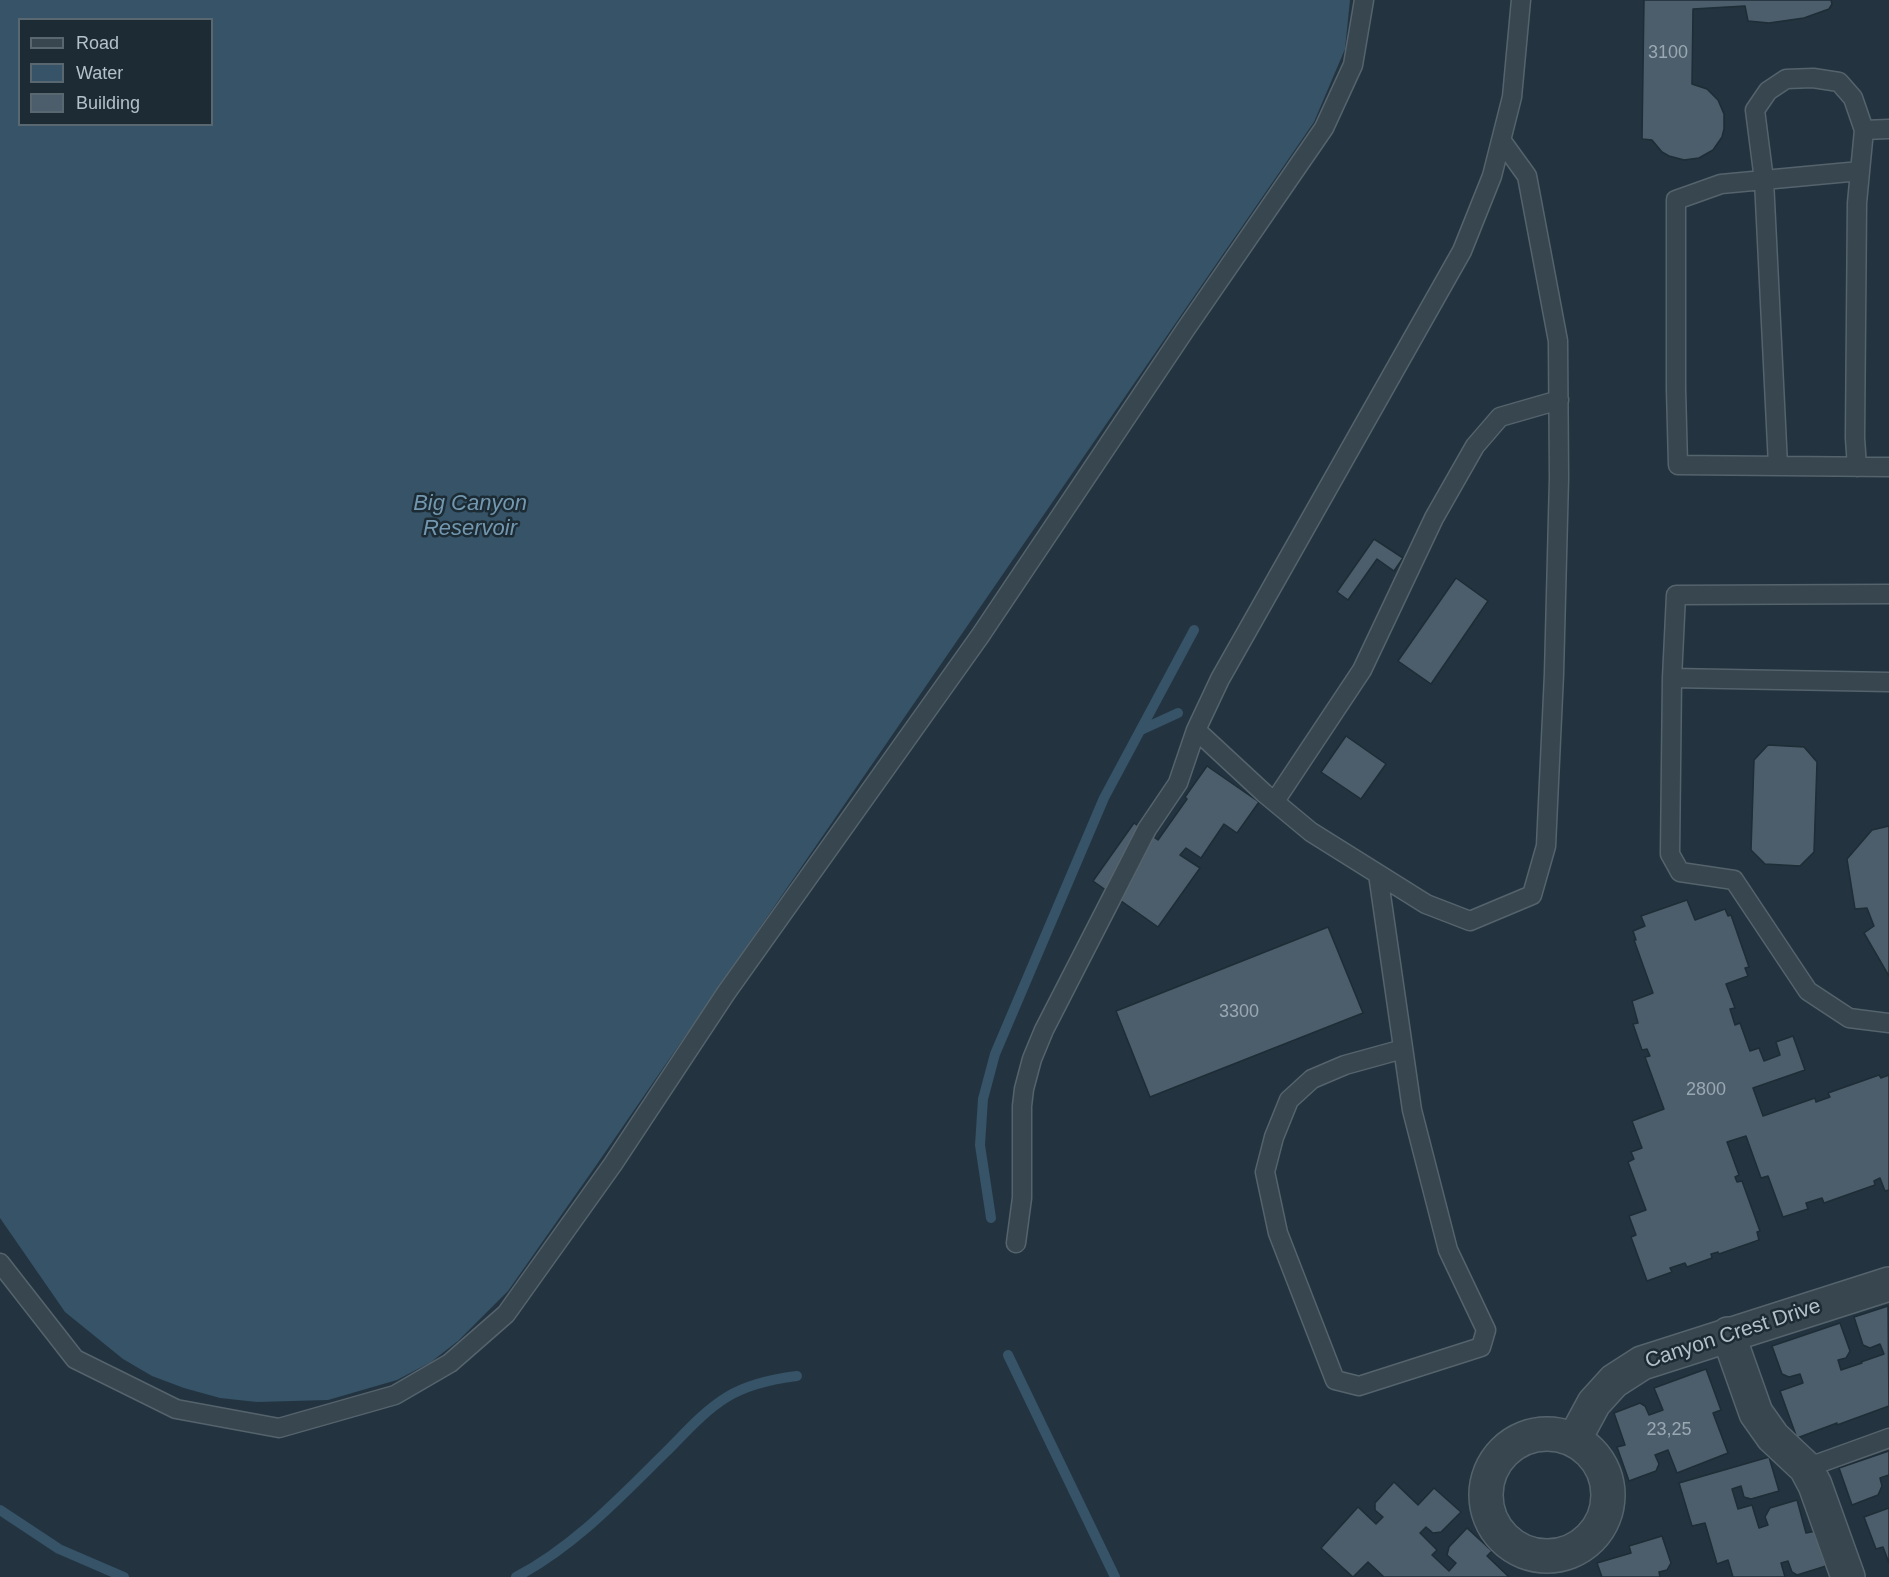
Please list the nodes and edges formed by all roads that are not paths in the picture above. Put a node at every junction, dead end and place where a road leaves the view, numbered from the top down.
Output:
1 (1364, 0) edge
2 (1521, 0) edge
3 (1889, 129) edge
4 (1864, 130) junction
5 (1501, 140) junction
6 (1860, 171) junction
7 (1764, 180) junction
8 (1559, 400) junction
9 (1778, 466) junction
10 (1857, 467) junction
11 (1889, 467) edge
12 (1889, 594) edge
13 (1672, 678) junction
14 (1889, 682) edge
15 (1196, 730) junction
16 (1275, 801) junction
17 (1378, 874) junction
18 (1889, 1023) edge
19 (1403, 1049) junction
20 (1016, 1243) dead end
21 (0, 1263) edge
22 (1889, 1284) edge
23 (1728, 1334) junction
24 (1889, 1438) edge
25 (1574, 1440) dead end
26 (1806, 1468) junction
27 (1848, 1577) edge

1 - 21 lane
2 - 5 lane
3 - 4 lane
4 - 6 lane
4 - 7 lane
5 - 8 lane
5 - 15 lane
6 - 7 lane
6 - 10 lane
7 - 9 lane
7 - 9 lane
8 - 16 lane
8 - 17 lane
9 - 10 lane
10 - 11 lane
12 - 13 lane
13 - 14 lane
13 - 18 lane
15 - 16 lane
15 - 20 lane
16 - 17 lane
17 - 19 lane
19 - 19 lane
22 - 23 street, Canyon Crest Drive
23 - 25 street, Canyon Crest Drive
23 - 26 street
24 - 26 lane
26 - 27 street

